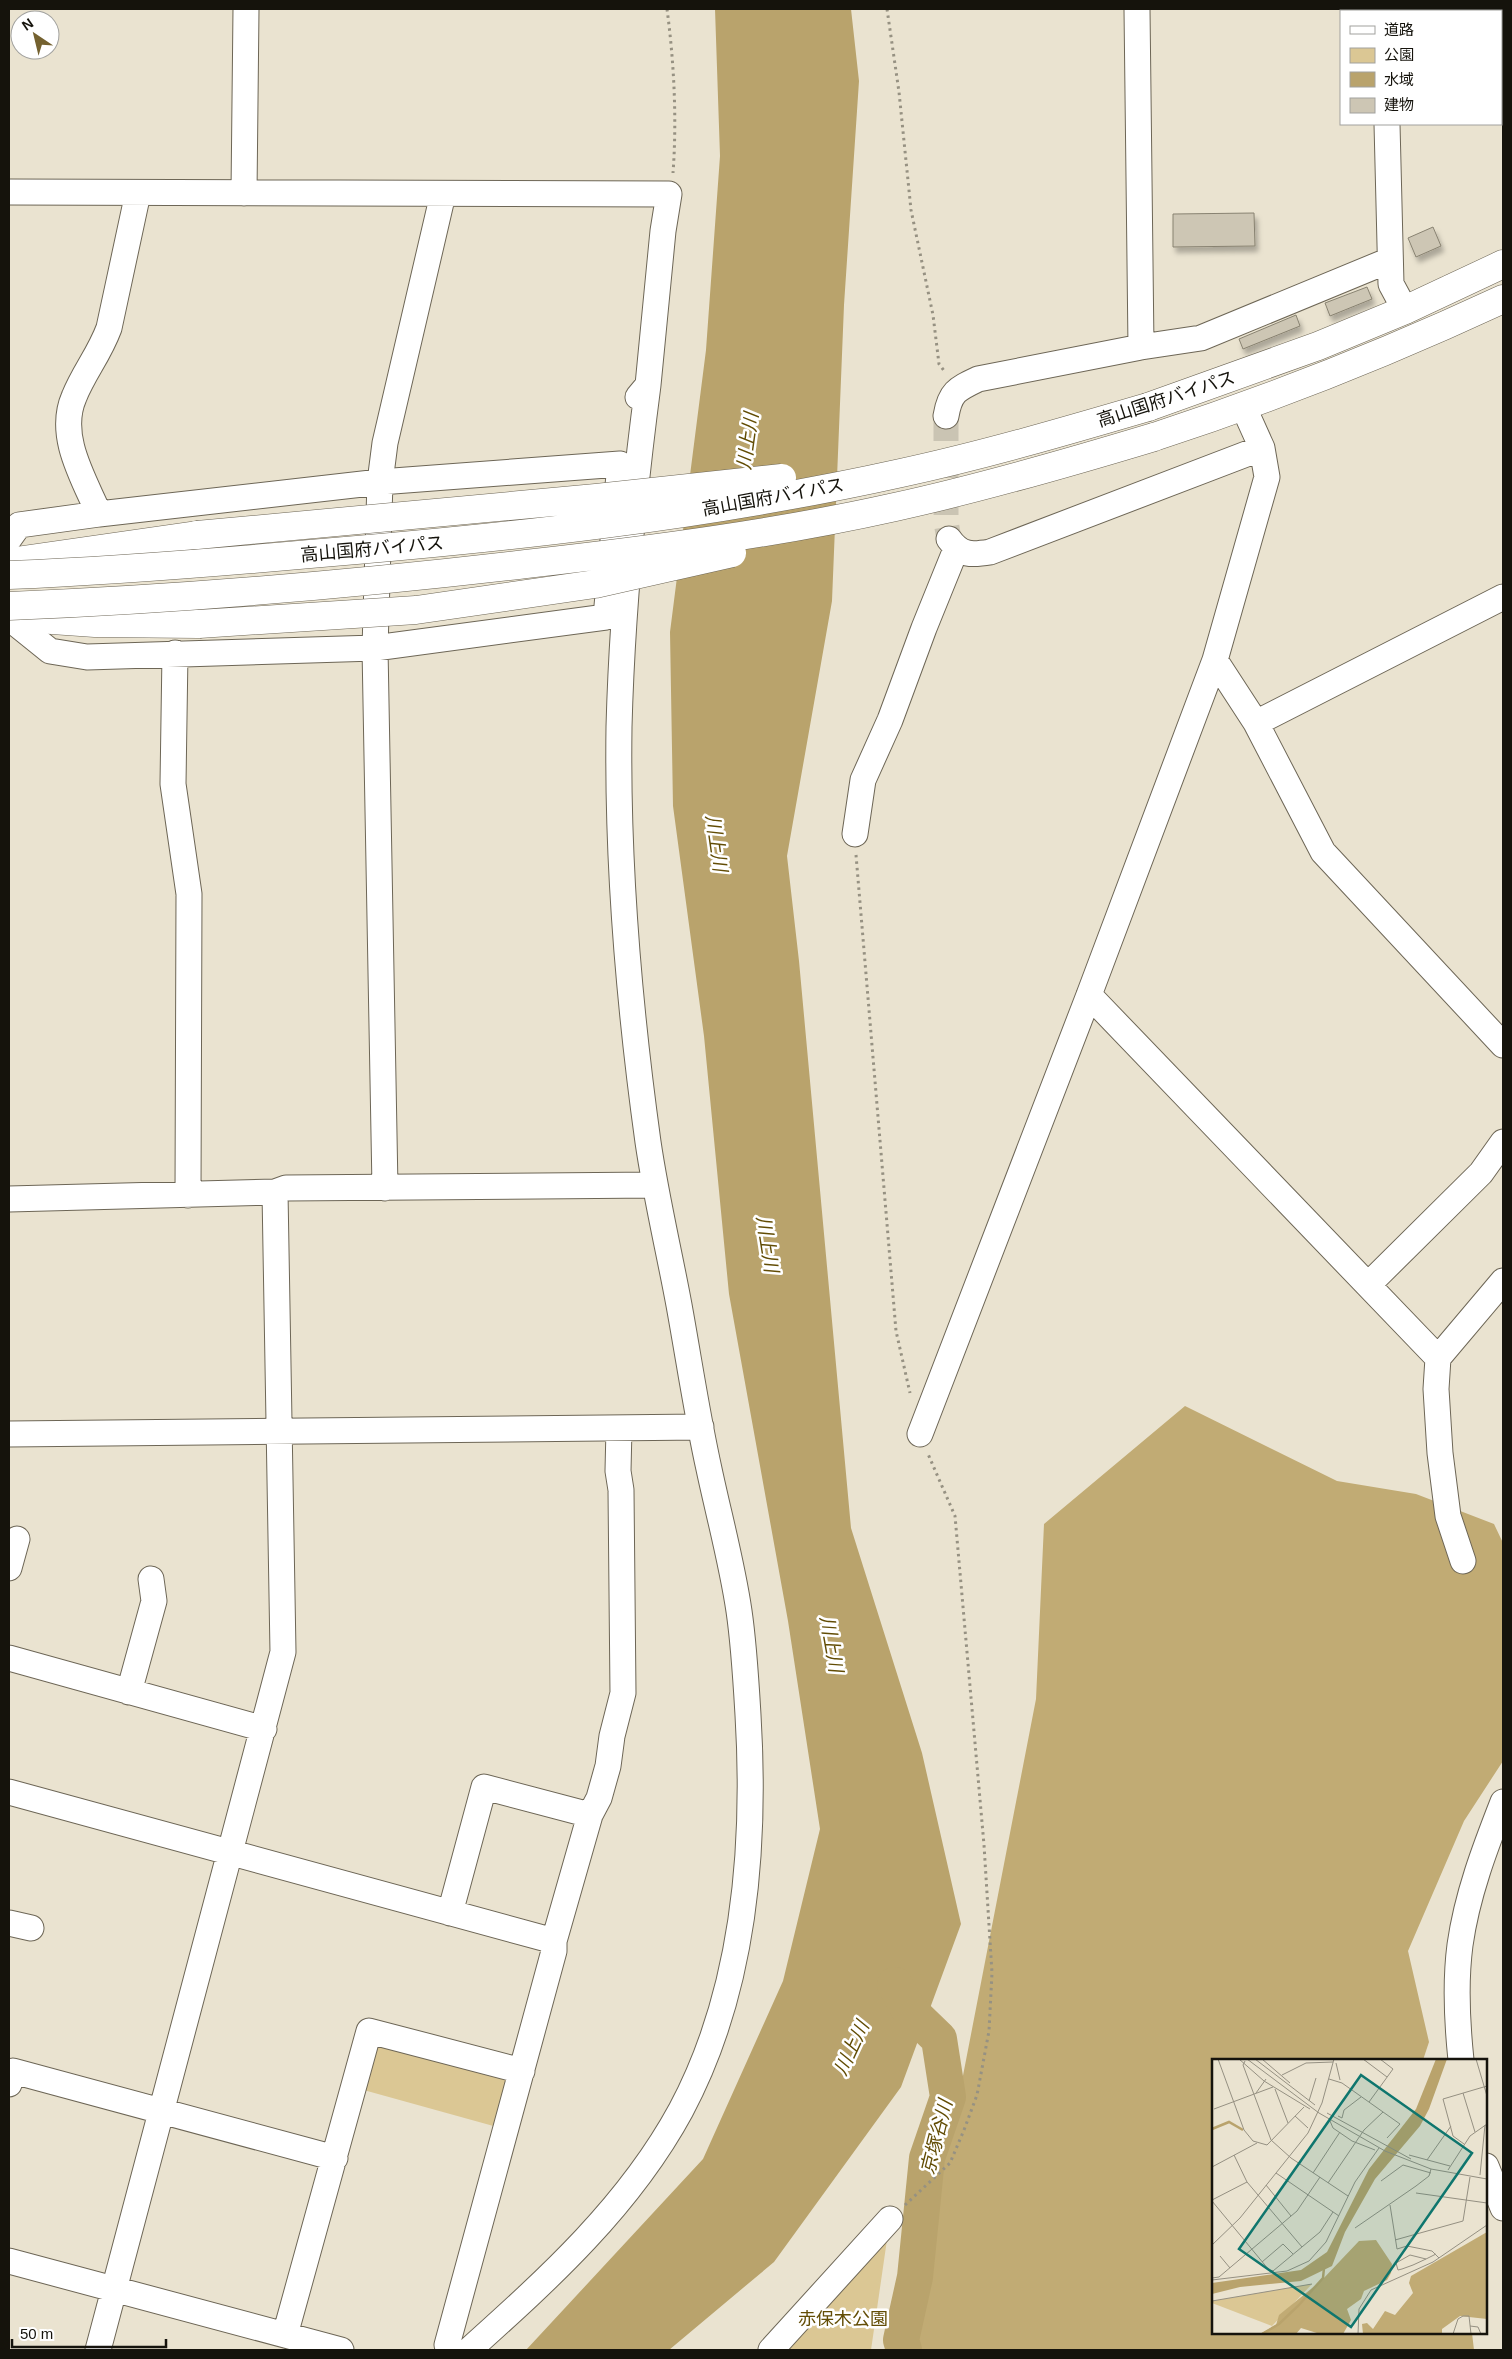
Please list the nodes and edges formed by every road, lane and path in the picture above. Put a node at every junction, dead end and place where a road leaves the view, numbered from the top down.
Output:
1 (246, 9) edge
2 (666, 9) edge
3 (887, 9) edge
4 (1137, 9) edge
5 (1387, 125) edge
6 (9, 192) edge
7 (138, 192) junction
8 (244, 193) junction
9 (443, 194) junction
10 (669, 194) junction
11 (1390, 260) junction
12 (1503, 264) edge
13 (1503, 299) edge
14 (1405, 310) junction
15 (1141, 346) junction
16 (648, 386) junction
17 (957, 389) junction
18 (1148, 407) junction
19 (1244, 408) junction
20 (946, 416) tunnel mouth
21 (1262, 448) junction
22 (620, 464) junction
23 (380, 482) junction
24 (895, 507) junction
25 (99, 514) junction
26 (9, 539) edge
27 (9, 562) edge
28 (9, 575) edge
29 (1503, 597) edge
30 (9, 606) edge
31 (606, 617) junction
32 (9, 618) edge
33 (375, 648) junction
34 (175, 653) junction
35 (1215, 660) junction
36 (1256, 724) junction
37 (619, 729) junction
38 (855, 834) joint
39 (1089, 995) junction
40 (1503, 1045) edge
41 (1503, 1142) edge
42 (655, 1185) junction
43 (385, 1188) junction
44 (275, 1192) junction
45 (188, 1195) junction
46 (9, 1199) edge
47 (1503, 1281) edge
48 (1368, 1285) junction
49 (1438, 1358) junction
50 (911, 1396) dead end
51 (701, 1427) junction
52 (618, 1428) junction
53 (280, 1431) junction
54 (9, 1434) edge
55 (920, 1434) joint
56 (17, 1539) dead end
57 (1463, 1561) dead end
58 (9, 1568) edge
59 (151, 1579) dead end
60 (9, 1658) edge
61 (129, 1692) junction
62 (264, 1729) junction
63 (9, 1792) edge
64 (1503, 1802) edge
65 (590, 1816) junction
66 (232, 1853) junction
67 (450, 1913) junction
68 (554, 1940) junction
69 (1461, 2059) edge
70 (522, 2071) junction
71 (9, 2084) edge
72 (162, 2111) junction
73 (335, 2158) junction
74 (1487, 2168) edge
75 (1503, 2208) edge
76 (890, 2219) joint
77 (9, 2261) edge
78 (115, 2290) junction
79 (284, 2335) junction
80 (450, 2349) edge
81 (98, 2350) edge
82 (341, 2350) edge
83 (771, 2350) edge

1 - 8 street
2 - 10 path
3 - 17 path
4 - 15 street
5 - 11 street
6 - 7 street
7 - 8 street
7 - 25 street
8 - 9 street
9 - 10 street
9 - 23 street
10 - 16 street
11 - 14 street
11 - 15 street
12 - 14 highway, 高山国府バイパス
13 - 19 highway, 高山国府バイパス
14 - 18 highway, 高山国府バイパス
15 - 17 street
16 - 22 street
16 - 37 street
17 - 20 street
18 - 27 highway, bridge
18 - 28 highway, 高山国府バイパス, bridge
19 - 21 street
19 - 24 highway, 高山国府バイパス, bridge
21 - 35 street
21 - 38 street
22 - 23 street
22 - 31 street
23 - 25 street
23 - 33 street
24 - 30 highway, 高山国府バイパス, bridge
24 - 32 highway, bridge
25 - 26 street
29 - 36 street
31 - 33 street
31 - 37 street
32 - 34 street
33 - 34 street
33 - 43 street
34 - 45 street
35 - 36 street
35 - 39 street
36 - 40 street
37 - 42 street
38 - 50 path
39 - 48 street
39 - 55 street
41 - 48 street
42 - 43 street
42 - 51 street
43 - 44 street
44 - 45 street
44 - 53 street
45 - 46 street
47 - 49 street
48 - 49 street
49 - 57 street
51 - 52 street
51 - 80 street
52 - 53 street
52 - 65 street
53 - 54 street
53 - 62 street
55 - 76 path
56 - 58 street
59 - 61 street
60 - 61 street
61 - 62 street
62 - 66 street
63 - 66 street
64 - 69 street
65 - 67 street
65 - 68 street
66 - 67 street
66 - 72 street
67 - 68 street
68 - 70 street
70 - 73 street
70 - 80 street
71 - 72 street
72 - 73 street
72 - 78 street
73 - 79 street
74 - 75 street
76 - 83 street
77 - 78 street
78 - 79 street
78 - 81 street
79 - 82 street

